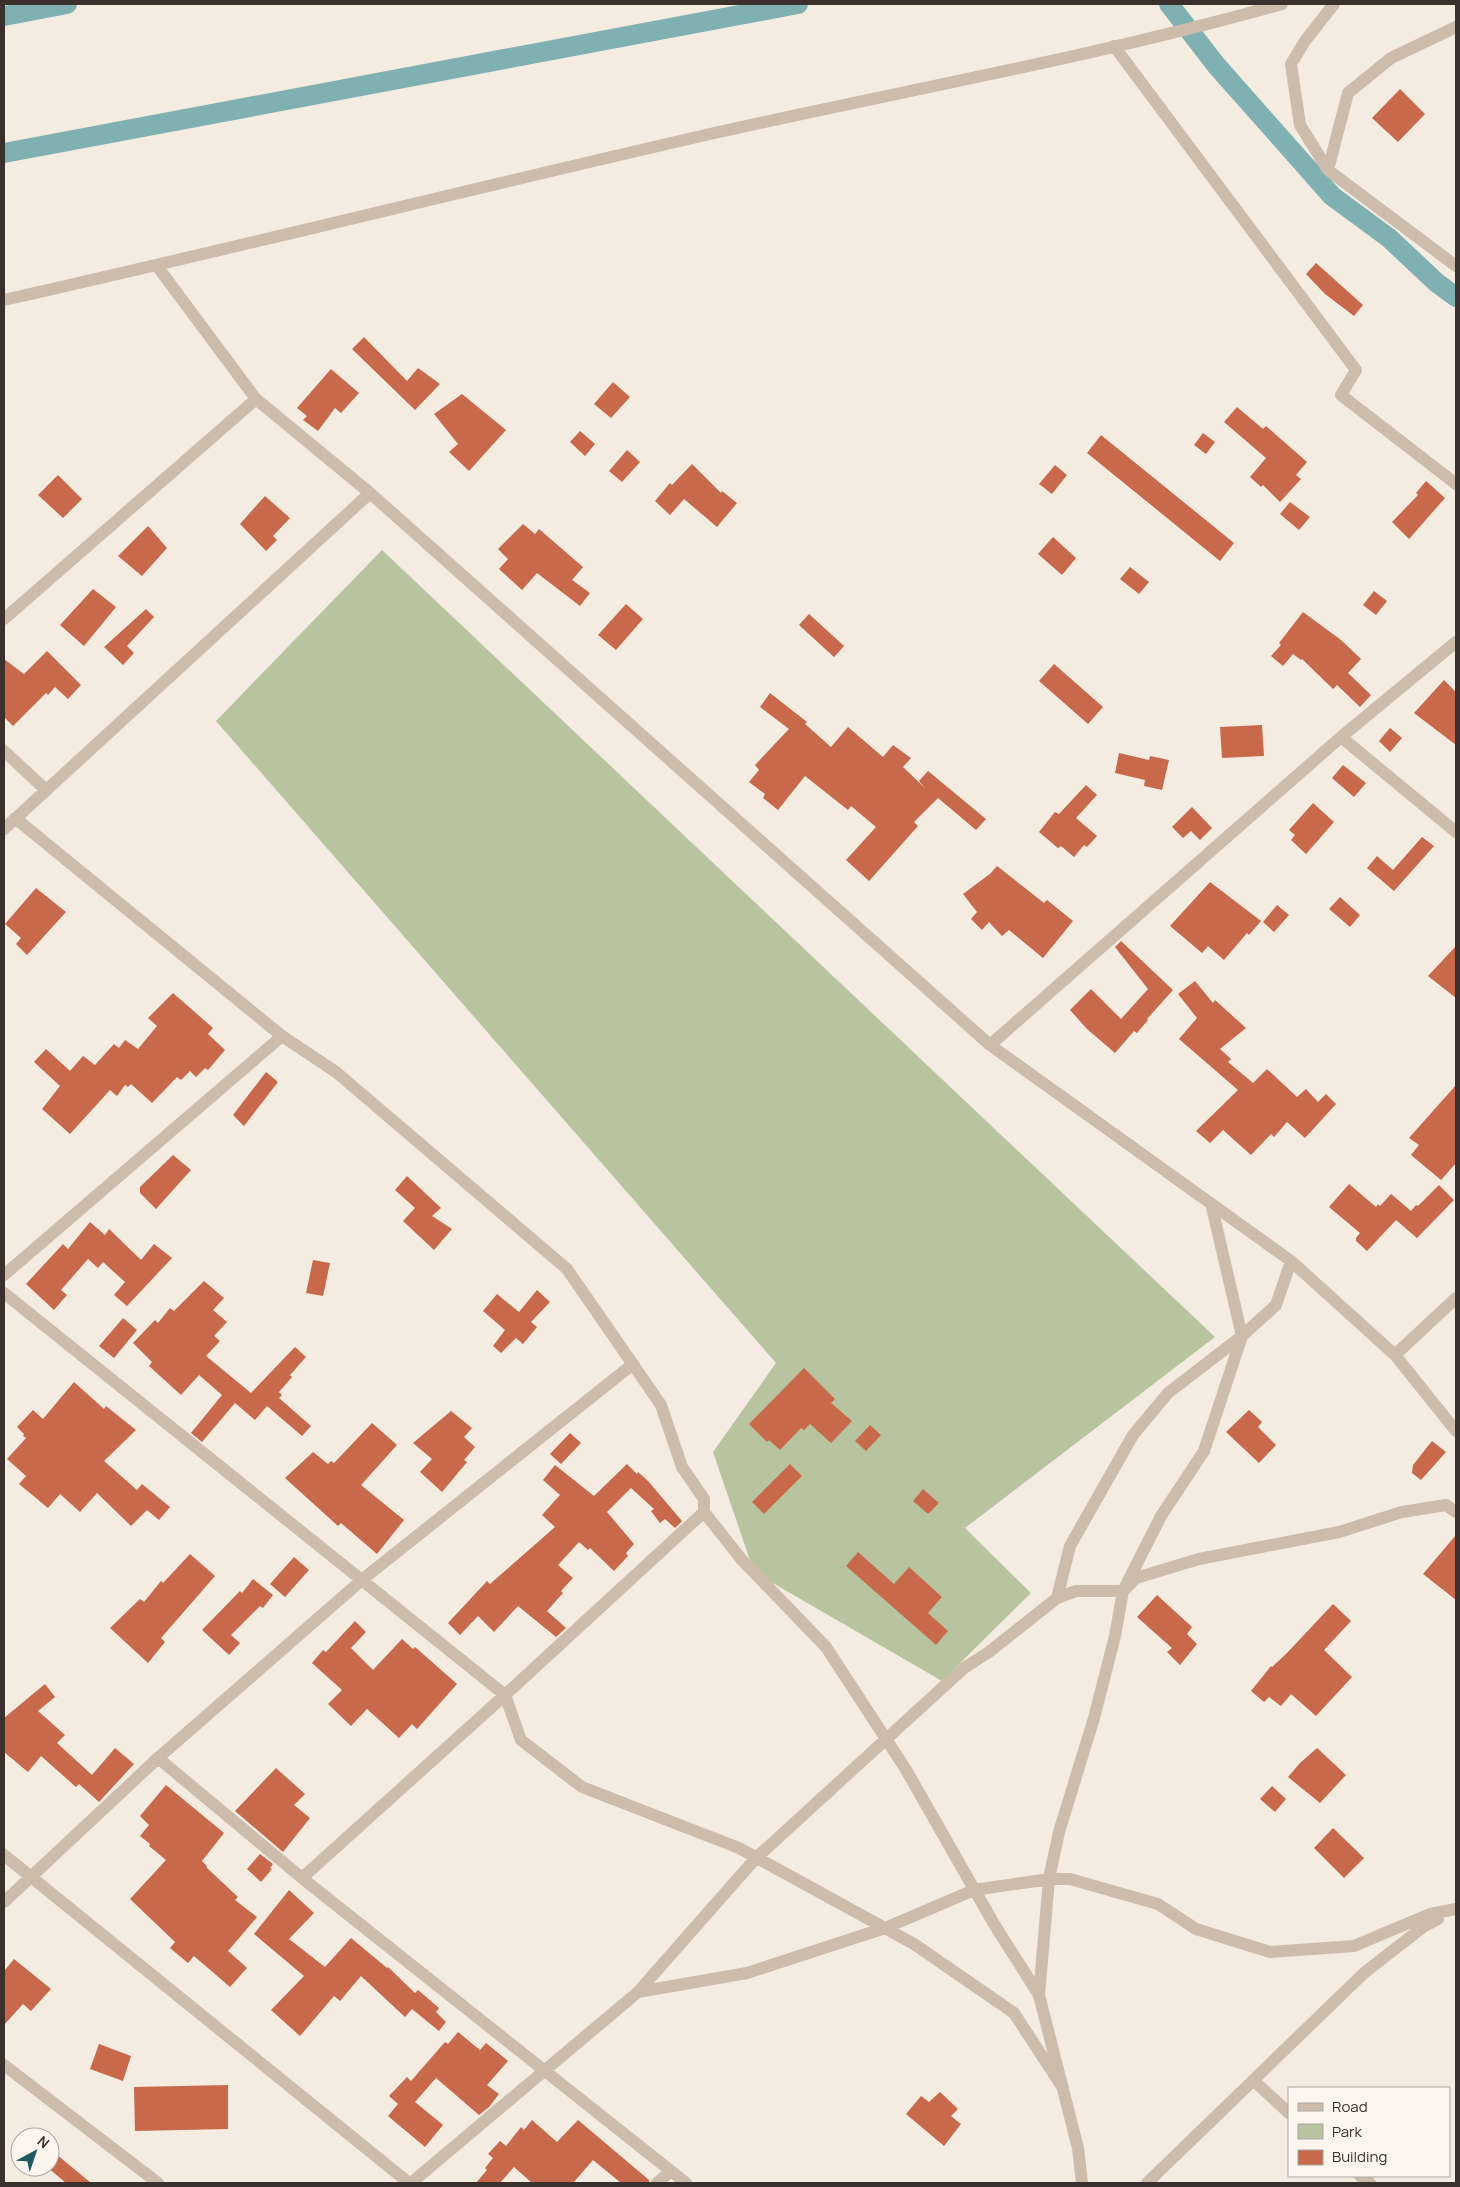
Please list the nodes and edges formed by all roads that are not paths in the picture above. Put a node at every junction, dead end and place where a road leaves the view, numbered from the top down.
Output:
1 (1282, 4) edge
2 (1334, 4) edge
3 (1456, 27) edge
4 (1114, 46) junction
5 (1328, 170) junction
6 (157, 266) junction
7 (1456, 266) edge
8 (4, 300) edge
9 (256, 399) junction
10 (1456, 484) edge
11 (370, 493) junction
12 (4, 619) edge
13 (1456, 642) edge
14 (1341, 737) junction
15 (4, 750) edge
16 (46, 790) junction
17 (15, 818) junction
18 (4, 829) edge
19 (1456, 832) edge
20 (282, 1036) junction
21 (990, 1045) junction
22 (1211, 1203) junction
23 (1291, 1261) junction
24 (4, 1275) edge
25 (4, 1293) edge
26 (1456, 1298) edge
27 (1242, 1336) junction
28 (1395, 1355) junction
29 (633, 1364) junction
30 (1456, 1431) edge
31 (1453, 1506) edge
32 (704, 1512) junction
33 (363, 1580) junction
34 (1123, 1591) junction
35 (1058, 1598) junction
36 (505, 1695) junction
37 (886, 1739) junction
38 (158, 1758) junction
39 (4, 1855) edge
40 (756, 1858) junction
41 (31, 1877) junction
42 (302, 1878) junction
43 (1049, 1879) junction
44 (974, 1890) junction
45 (4, 1902) edge
46 (1456, 1909) edge
47 (885, 1928) junction
48 (638, 1992) junction
49 (1039, 1995) junction
50 (4, 2065) edge
51 (544, 2071) junction
52 (1253, 2080) junction
53 (1063, 2088) junction
54 (1288, 2112) edge
55 (671, 2170) junction
56 (158, 2183) edge
57 (410, 2183) edge
58 (657, 2183) edge
59 (686, 2183) edge
60 (1082, 2183) edge
61 (1147, 2183) edge

1 - 4 street
2 - 5 street
3 - 5 street
4 - 6 street
4 - 10 street
5 - 7 street
6 - 8 street
6 - 9 street
9 - 11 street
9 - 12 street
11 - 16 street
11 - 21 street
13 - 14 street
14 - 19 street
14 - 21 street
15 - 16 street
16 - 17 street
17 - 18 street
17 - 20 street
20 - 24 street
20 - 29 street
21 - 22 street
22 - 23 street
22 - 27 street
23 - 27 street
23 - 28 street
25 - 33 street
26 - 28 street
27 - 34 street
27 - 35 street
28 - 30 street
29 - 32 street
29 - 33 street
31 - 34 street
32 - 36 street
32 - 37 street
33 - 36 street
33 - 38 street
34 - 35 street
34 - 43 street
35 - 37 street
36 - 40 street
36 - 42 street
37 - 40 street
37 - 44 street
38 - 41 street
38 - 42 street
39 - 41 street
40 - 47 street
40 - 48 street
41 - 45 street
41 - 57 street
42 - 51 street
43 - 44 street
43 - 46 street
43 - 49 street
44 - 47 street
44 - 49 street
46 - 52 street
47 - 48 street
47 - 53 street
48 - 51 street
49 - 53 street
50 - 56 street
51 - 55 street
51 - 57 street
52 - 54 street
52 - 61 street
53 - 60 street
55 - 58 street
55 - 59 street

